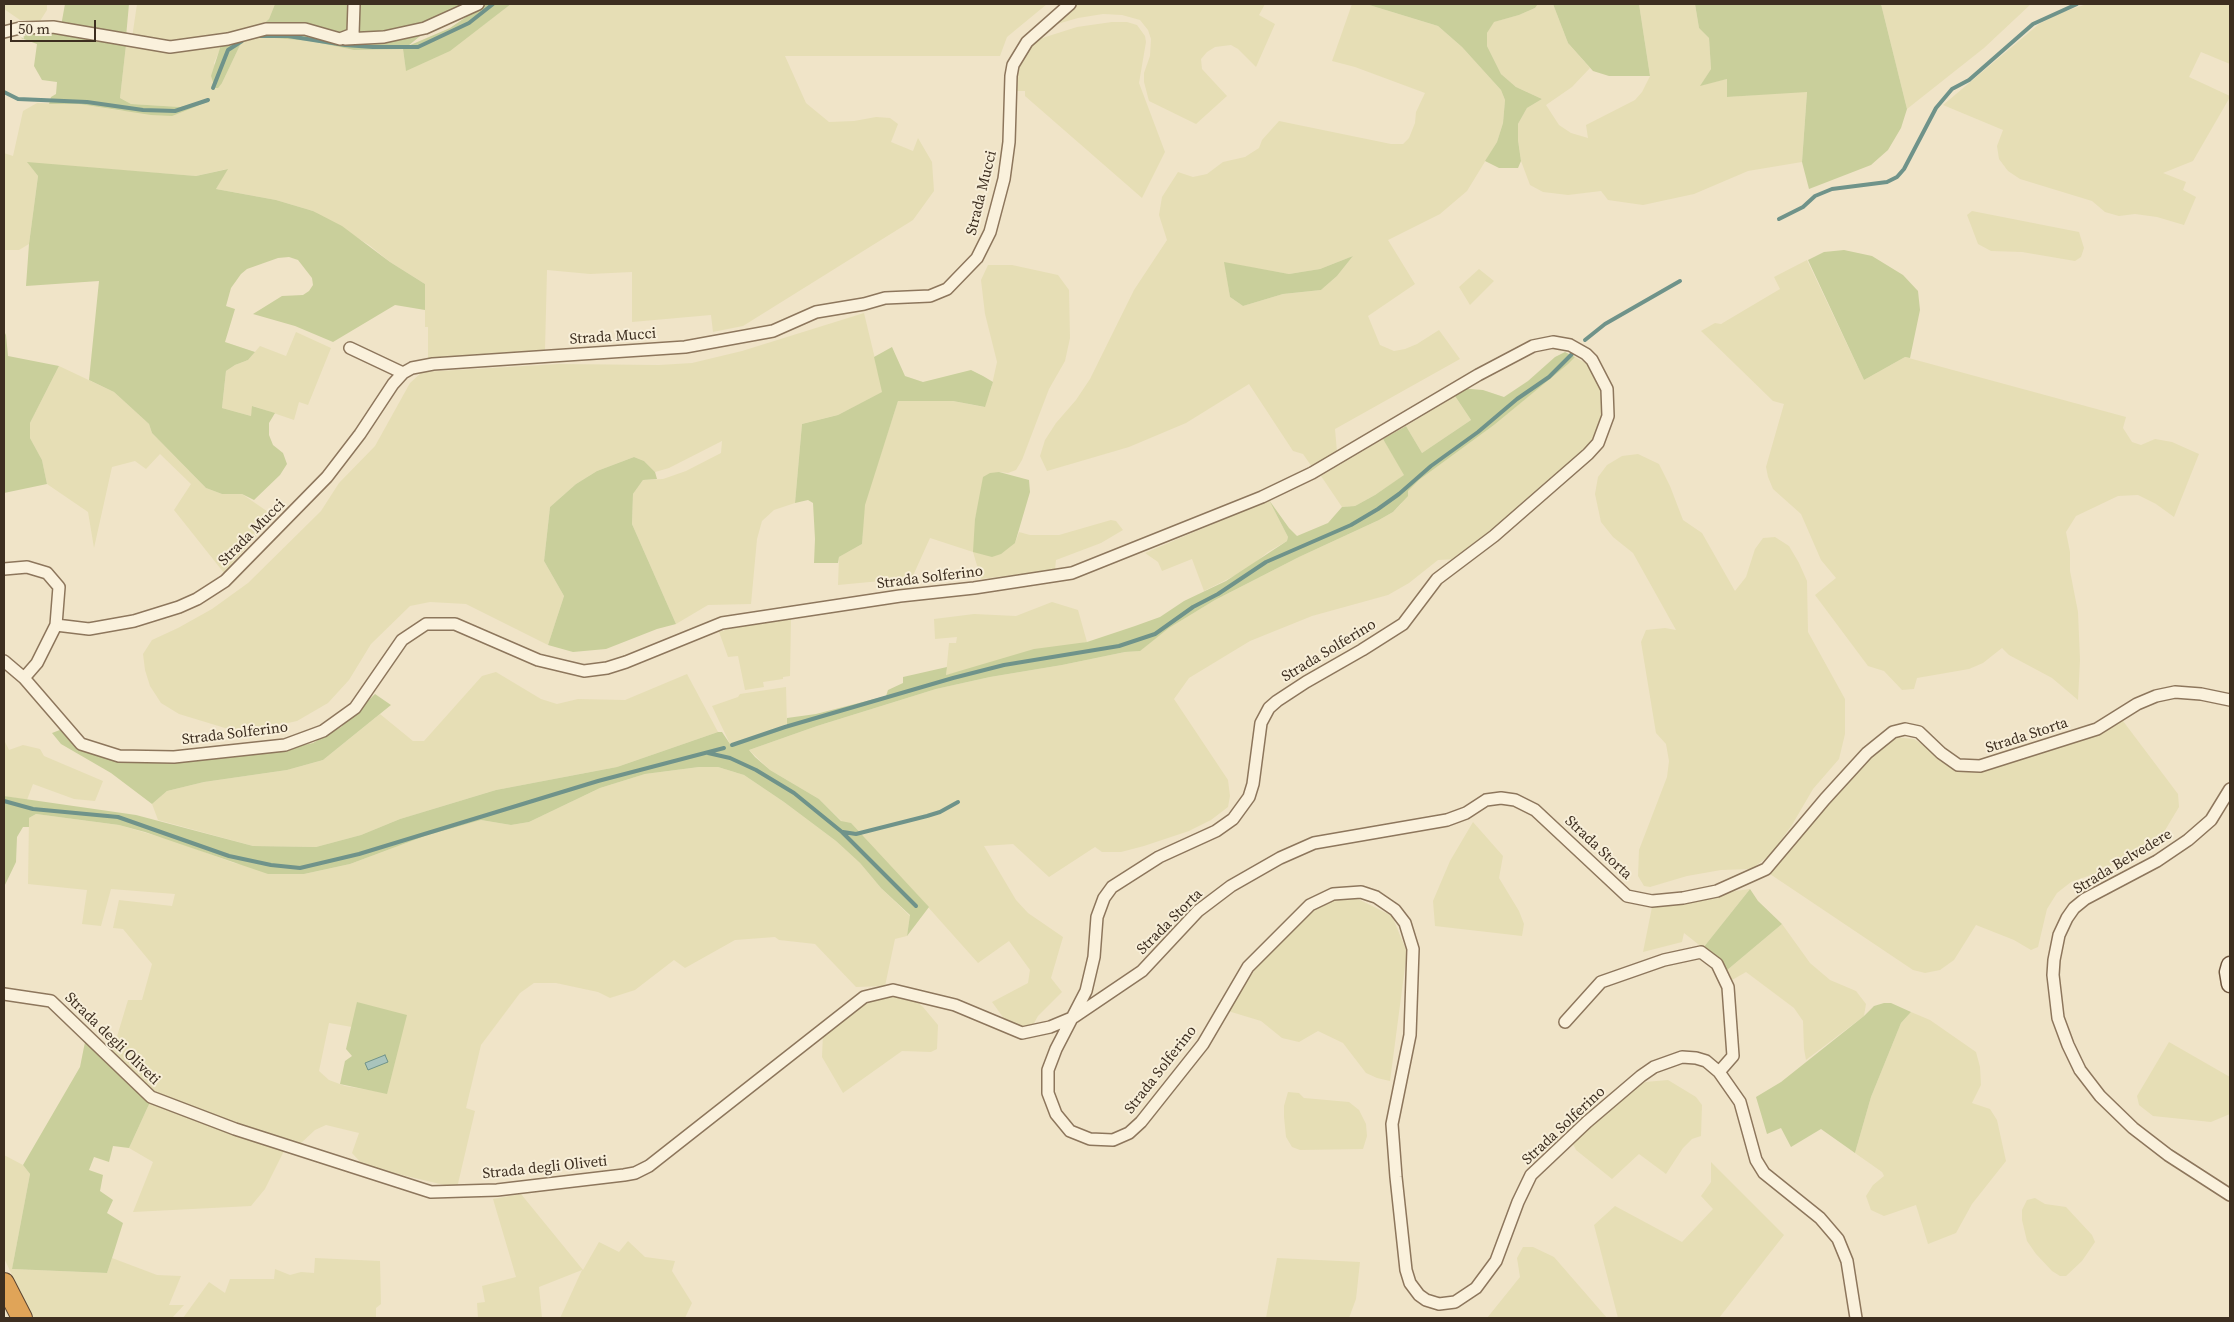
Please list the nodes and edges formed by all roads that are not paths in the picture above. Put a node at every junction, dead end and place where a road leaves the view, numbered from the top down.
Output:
1 (354, 4) edge
2 (478, 4) edge
3 (1070, 4) edge
4 (4, 32) edge
5 (340, 39) junction
6 (350, 348) dead end
7 (403, 373) junction
8 (4, 569) edge
9 (56, 625) junction
10 (4, 661) edge
11 (24, 678) junction
12 (2230, 700) edge
13 (2230, 789) edge
14 (2230, 966) edge
15 (2230, 984) edge
16 (4, 994) edge
17 (1074, 1017) junction
18 (1565, 1022) dead end
19 (1719, 1072) junction
20 (2230, 1195) edge
21 (4, 1283) edge
22 (22, 1318) edge
23 (1856, 1318) edge

1 - 5 street
2 - 5 street
3 - 7 street, Strada Mucci
4 - 5 street
6 - 7 street
7 - 9 street, Strada Mucci
8 - 9 street
9 - 11 street
10 - 11 street, Strada Solferino
11 - 17 street, Strada Solferino
12 - 17 street, Strada Storta
13 - 20 street, Strada Belvedere
14 - 15 main road
16 - 17 street, Strada degli Oliveti
17 - 19 street, Strada Solferino
18 - 19 street
19 - 23 street, Strada Solferino
21 - 22 highway

